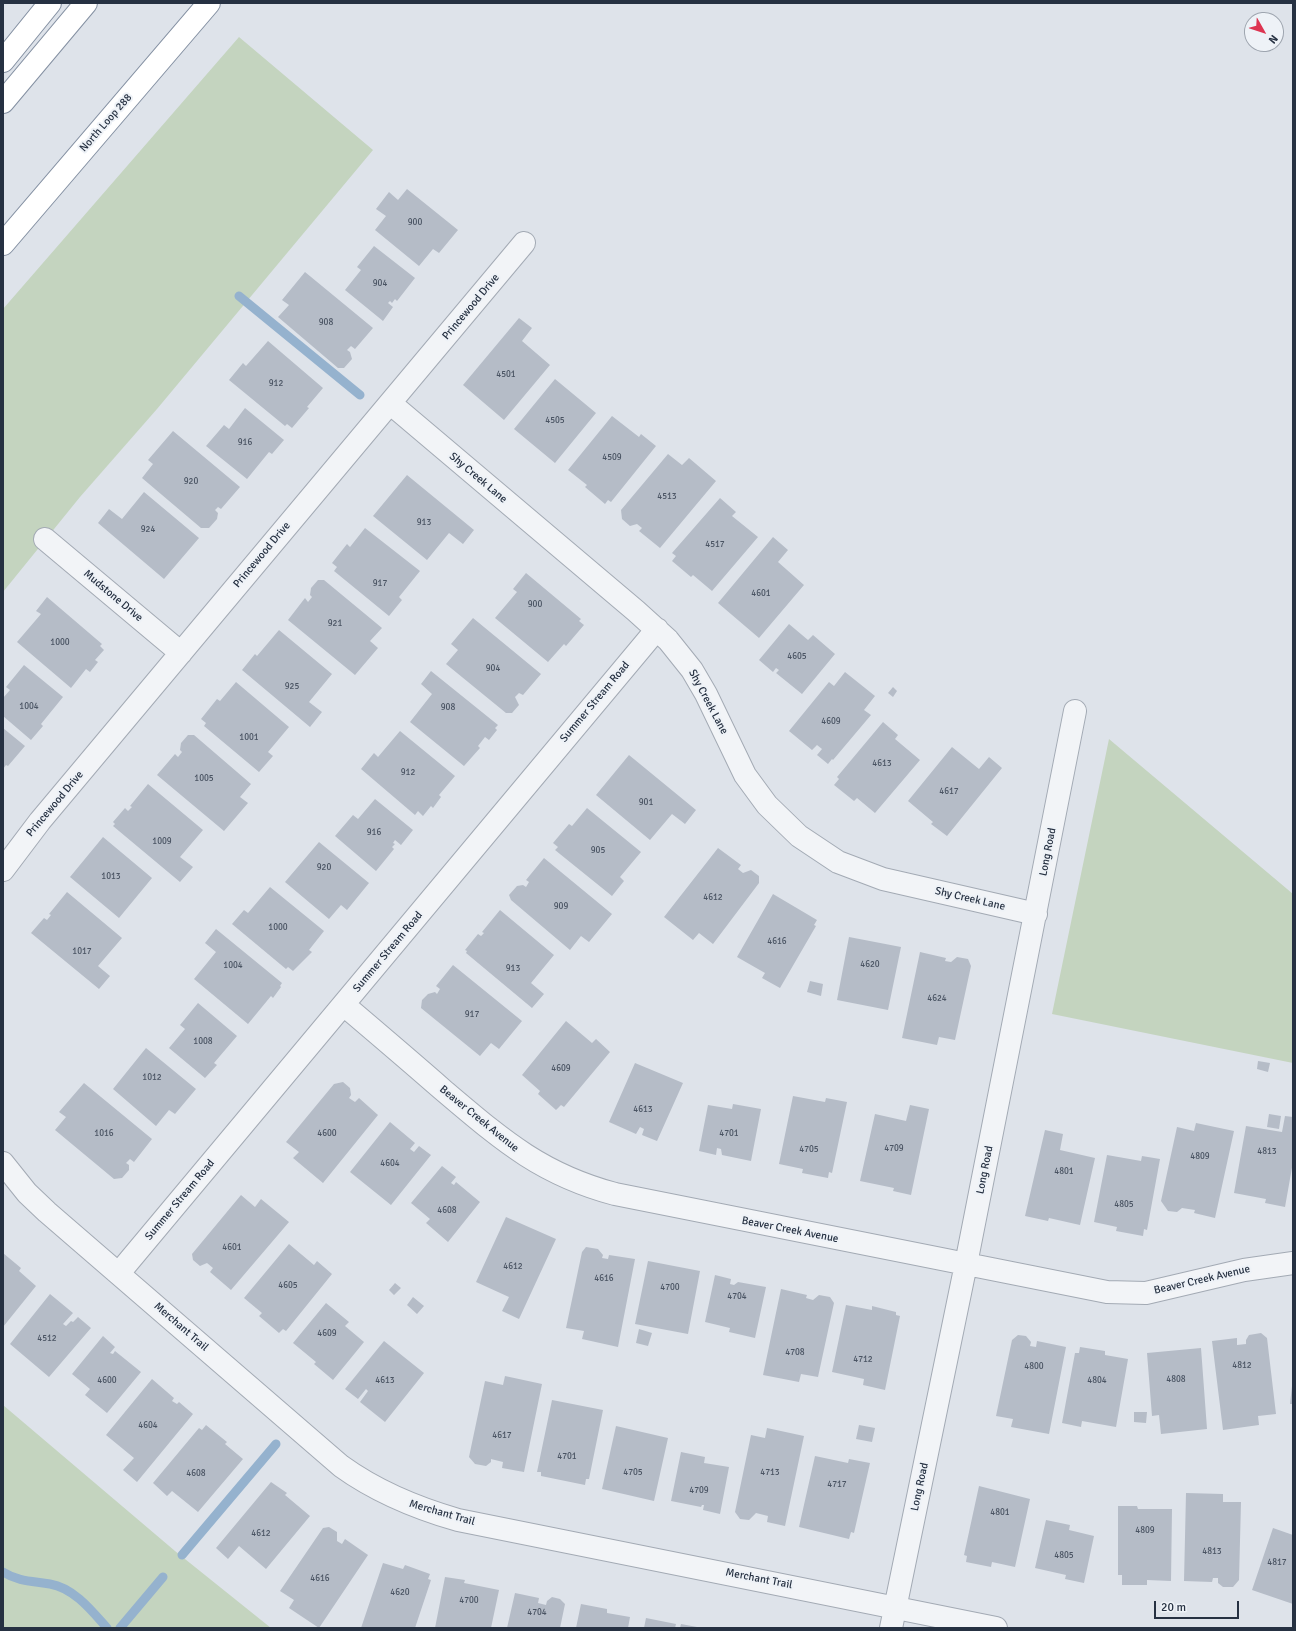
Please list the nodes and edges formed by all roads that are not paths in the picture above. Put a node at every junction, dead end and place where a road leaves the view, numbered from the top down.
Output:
1 (50, 3) edge
2 (86, 3) edge
3 (208, 3) edge
4 (226, 3) edge
5 (3, 61) edge
6 (3, 102) edge
7 (70, 166) junction
8 (524, 243) dead end
9 (3, 244) edge
10 (390, 403) junction
11 (45, 539) dead end
12 (657, 629) junction
13 (182, 653) junction
14 (1075, 711) dead end
15 (3, 870) edge
16 (1036, 914) junction
17 (344, 1005) junction
18 (3, 1163) edge
19 (1293, 1262) edge
20 (966, 1264) junction
21 (119, 1273) junction
22 (896, 1607) junction
23 (891, 1628) edge
24 (996, 1628) edge

1 - 5 highway
2 - 6 highway
3 - 7 highway, North Loop 288
4 - 7 highway
7 - 9 highway, North Loop 288
8 - 10 street, Princewood Drive
10 - 12 street, Shy Creek Lane
10 - 13 street, Princewood Drive
11 - 13 street, Mudstone Drive
12 - 16 street, Shy Creek Lane
12 - 17 street, Summer Stream Road
13 - 15 street, Princewood Drive
14 - 16 street, Long Road
16 - 20 street, Long Road
17 - 20 street, Beaver Creek Avenue
17 - 21 street, Summer Stream Road
18 - 21 street, Merchant Trail
19 - 20 street, Beaver Creek Avenue
20 - 22 street, Long Road
21 - 22 street, Merchant Trail
22 - 23 street, Long Road
22 - 24 street, Merchant Trail

